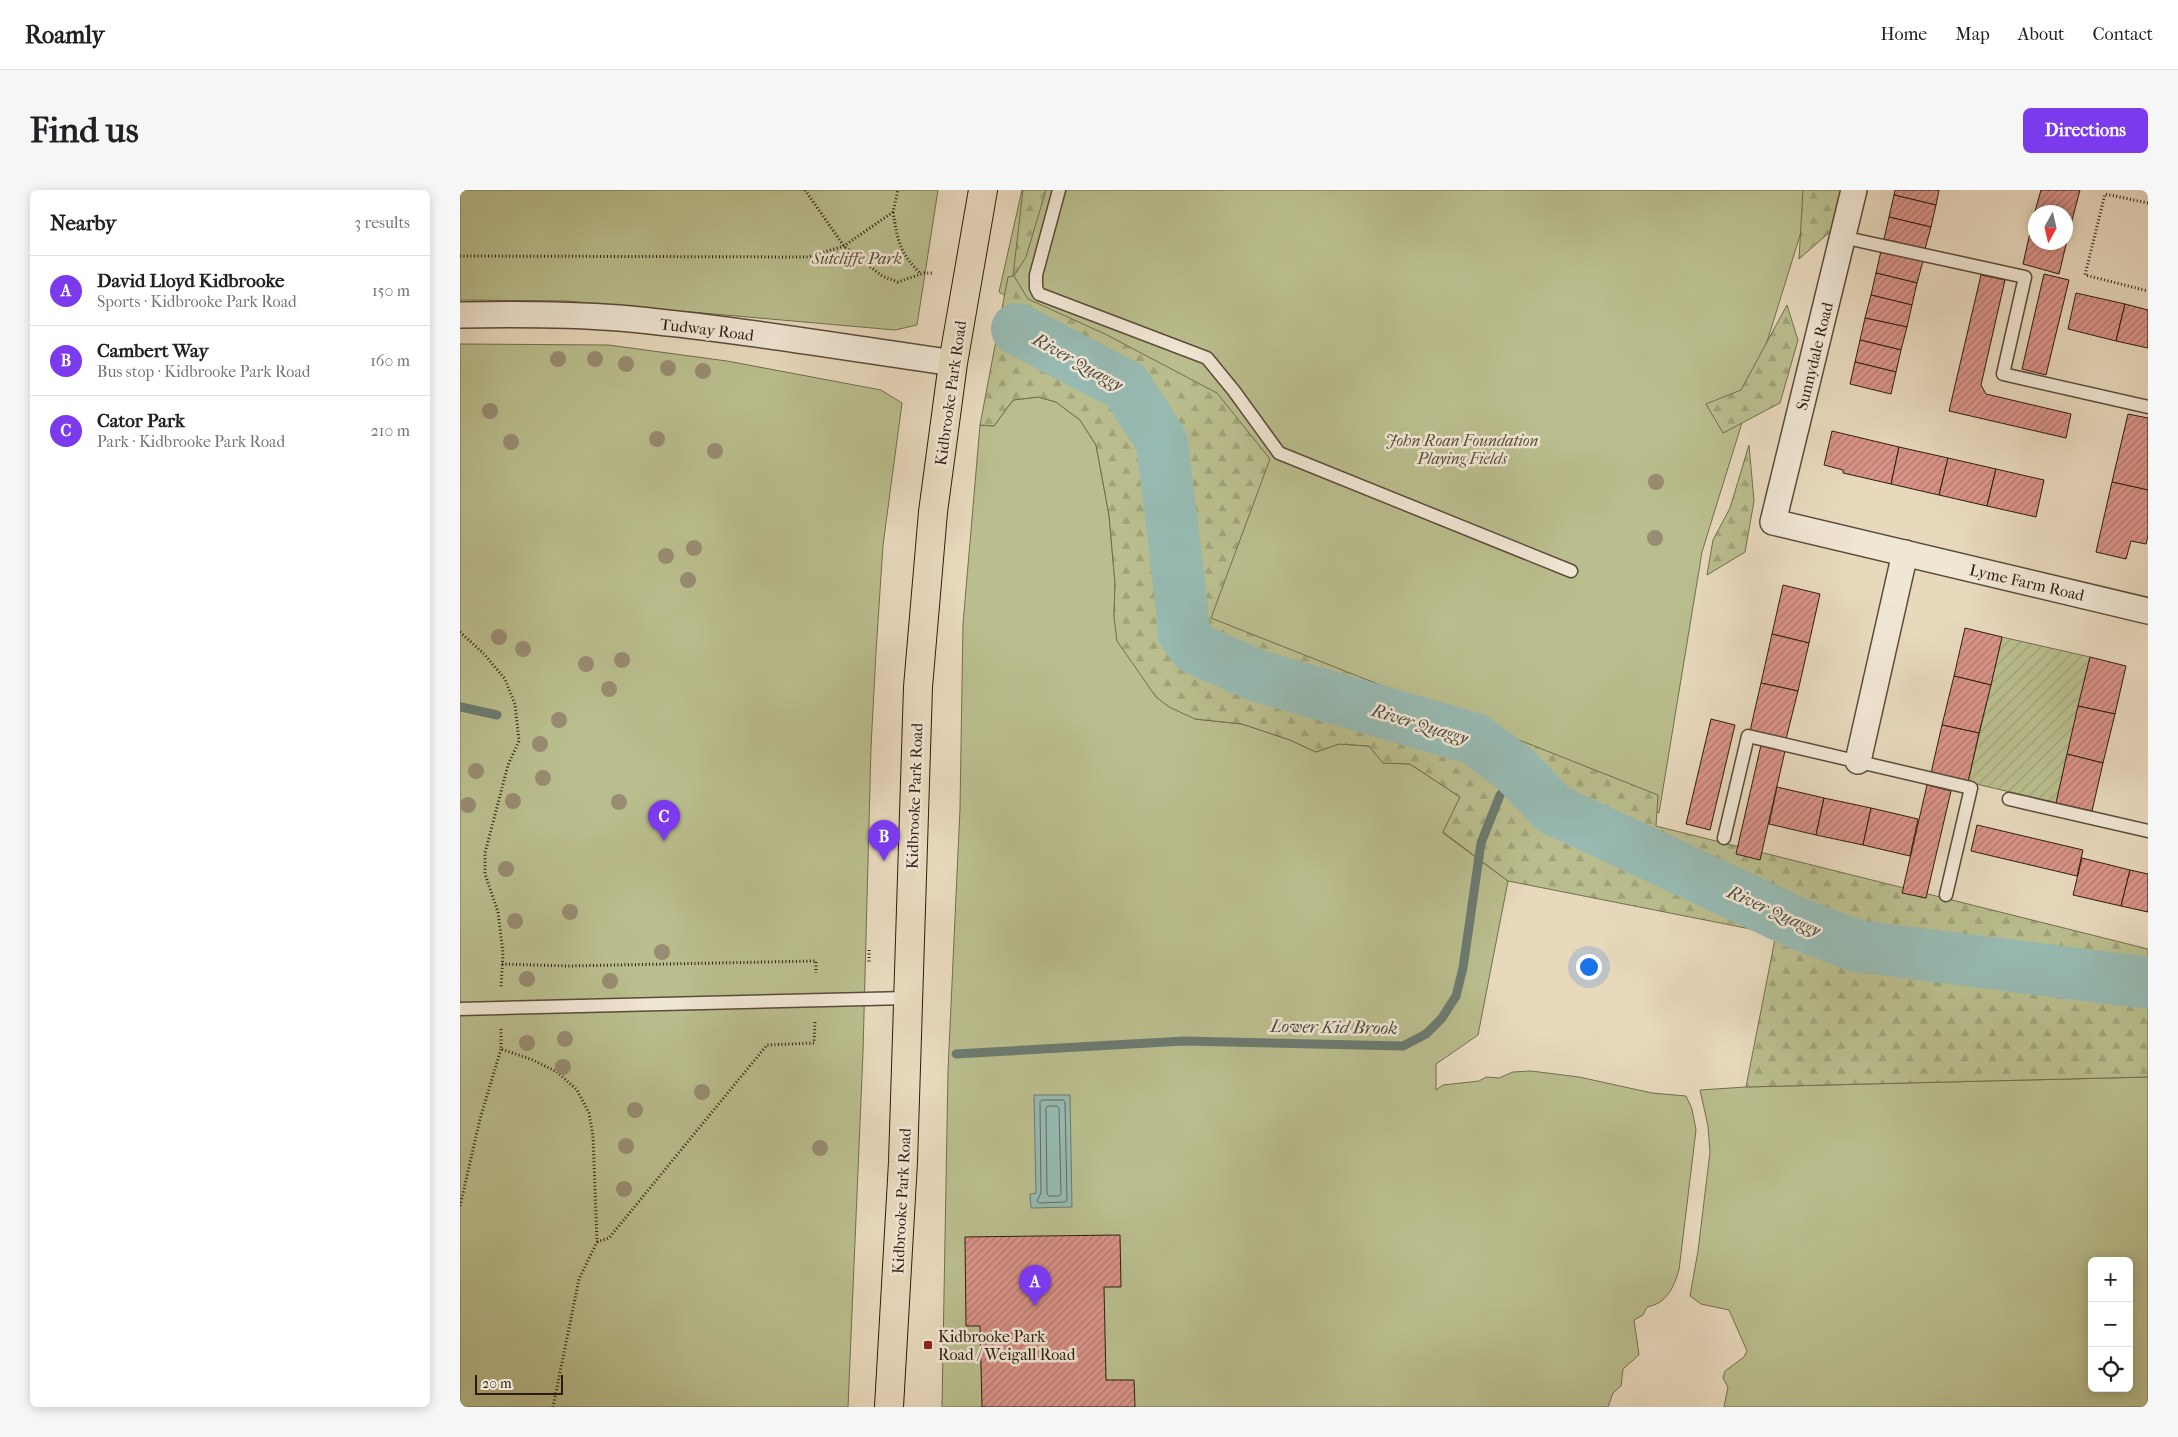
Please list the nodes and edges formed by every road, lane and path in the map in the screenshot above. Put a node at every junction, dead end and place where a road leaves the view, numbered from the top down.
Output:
1 (805, 190) edge
2 (898, 190) edge
3 (983, 190) edge
4 (1059, 190) edge
5 (1854, 190) edge
6 (2148, 203) edge
7 (893, 212) junction
8 (1842, 237) junction
9 (844, 246) junction
10 (460, 256) edge
11 (932, 273) dead end
12 (921, 274) junction
13 (2148, 291) edge
14 (460, 315) edge
15 (953, 363) junction
16 (2148, 407) edge
17 (1773, 522) joint
18 (1905, 553) junction
19 (1571, 571) dead end
20 (2148, 611) edge
21 (460, 632) edge
22 (1858, 761) junction
23 (2009, 799) dead end
24 (2148, 832) edge
25 (1724, 838) dead end
26 (1946, 895) dead end
27 (869, 950) dead end
28 (870, 962) dead end
29 (502, 964) junction
30 (816, 973) dead end
31 (501, 991) dead end
32 (908, 998) junction
33 (460, 1009) edge
34 (502, 1021) dead end
35 (815, 1021) dead end
36 (501, 1049) junction
37 (460, 1206) edge
38 (597, 1242) junction
39 (553, 1407) edge
40 (889, 1407) edge

1 - 9 path
2 - 7 path
3 - 15 highway, Kidbrooke Park Road
4 - 19 lane
5 - 8 street, Sunnydale Road
6 - 13 path
7 - 9 path
7 - 12 path
8 - 16 lane
8 - 17 street, Sunnydale Road
9 - 10 path
9 - 12 path
11 - 12 path
14 - 15 street, Tudway Road
15 - 32 highway, Kidbrooke Park Road
17 - 18 street, Lyme Farm Road
18 - 20 street, Lyme Farm Road
18 - 22 street
21 - 29 path
22 - 25 lane
22 - 26 lane
23 - 24 lane
27 - 28 path
29 - 30 path
29 - 31 path
32 - 33 lane
32 - 40 highway, Kidbrooke Park Road
34 - 36 path
35 - 38 path
36 - 37 path
36 - 38 path
38 - 39 path

